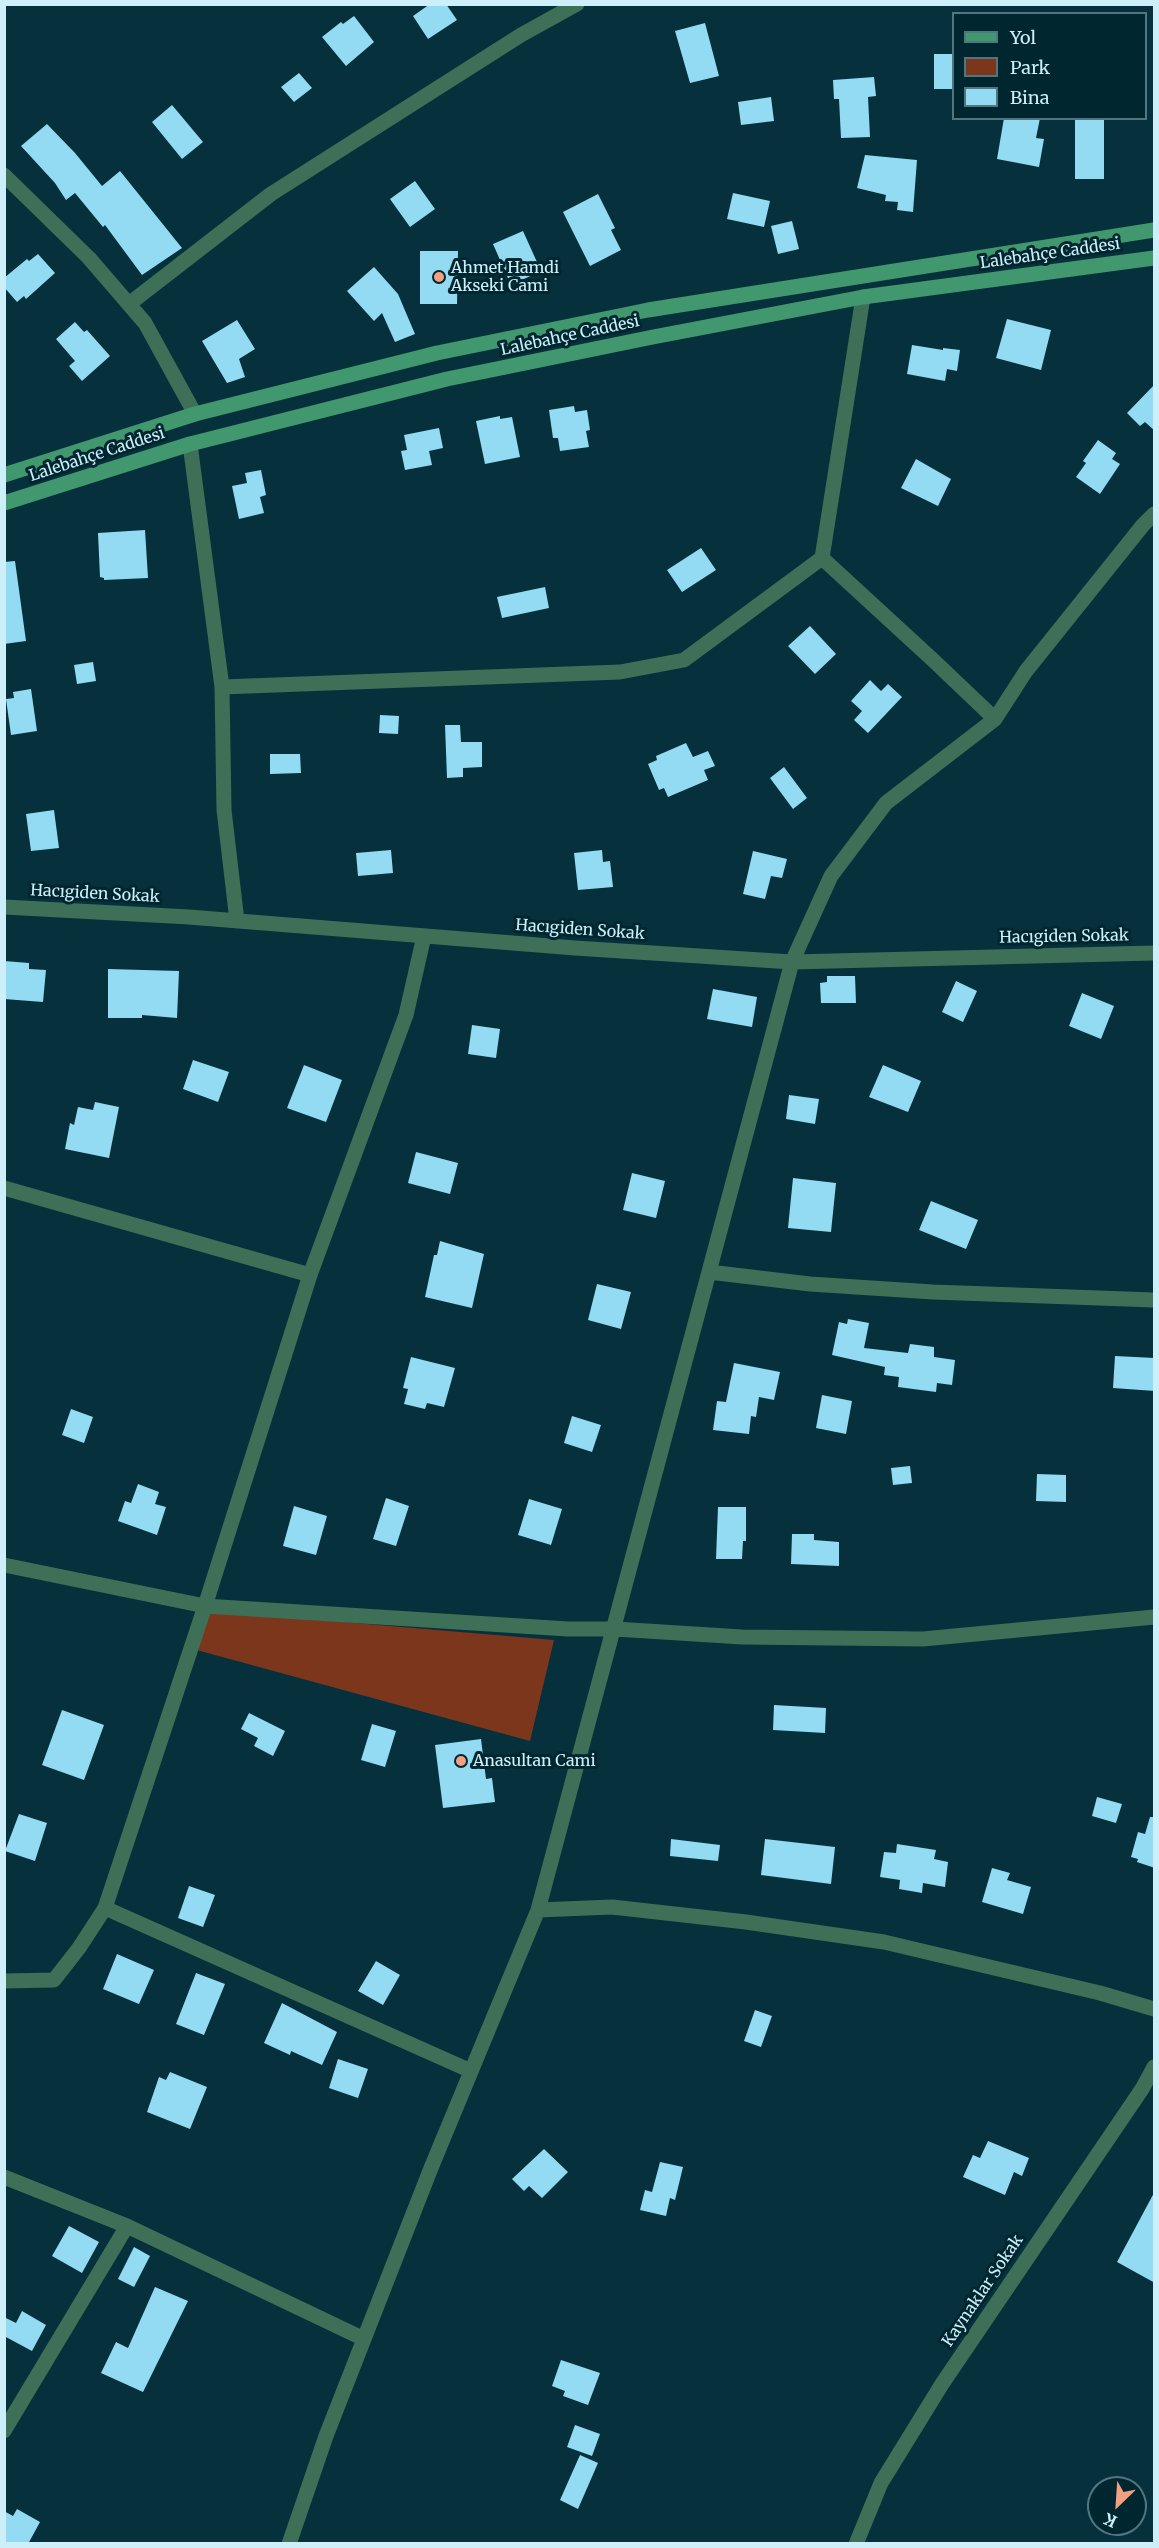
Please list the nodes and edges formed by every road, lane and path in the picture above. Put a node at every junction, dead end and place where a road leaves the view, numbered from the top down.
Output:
1 (577, 4) edge
2 (4, 175) edge
3 (1155, 230) edge
4 (1155, 258) edge
5 (864, 297) junction
6 (129, 304) junction
7 (195, 414) junction
8 (190, 444) junction
9 (4, 475) edge
10 (4, 503) edge
11 (1155, 514) edge
12 (822, 558) junction
13 (222, 687) junction
14 (995, 719) junction
15 (4, 908) edge
16 (237, 921) junction
17 (424, 936) junction
18 (1155, 953) edge
19 (792, 962) junction
20 (4, 1188) edge
21 (709, 1272) junction
22 (310, 1275) junction
23 (1155, 1300) edge
24 (4, 1565) edge
25 (205, 1606) junction
26 (1155, 1617) edge
27 (615, 1629) junction
28 (105, 1908) junction
29 (538, 1910) junction
30 (4, 1981) edge
31 (1155, 2009) edge
32 (1155, 2067) edge
33 (471, 2070) junction
34 (4, 2177) edge
35 (127, 2226) junction
36 (364, 2338) junction
37 (4, 2431) edge
38 (289, 2544) edge
39 (856, 2544) edge

1 - 6 street
2 - 6 street
3 - 7 street, Lalebahçe Caddesi
4 - 5 street, Lalebahçe Caddesi
5 - 8 street, Lalebahçe Caddesi
5 - 12 street
6 - 7 street
7 - 9 street, Lalebahçe Caddesi
8 - 10 street, Lalebahçe Caddesi
8 - 13 street
11 - 14 street
12 - 13 street
12 - 14 street
13 - 16 street
14 - 19 street
15 - 16 street, Hacıgiden Sokak
16 - 17 street, Hacıgiden Sokak
17 - 19 street, Hacıgiden Sokak
17 - 22 street
18 - 19 street, Hacıgiden Sokak
19 - 21 street
20 - 22 street
21 - 23 street
21 - 27 street
22 - 25 street
24 - 25 street
25 - 27 street
25 - 28 street
26 - 27 street
27 - 29 street
28 - 30 street
28 - 33 street
29 - 31 street
29 - 33 street
32 - 39 street, Kaynaklar Sokak
33 - 36 street
34 - 35 street
35 - 36 street
35 - 37 street
36 - 38 street

